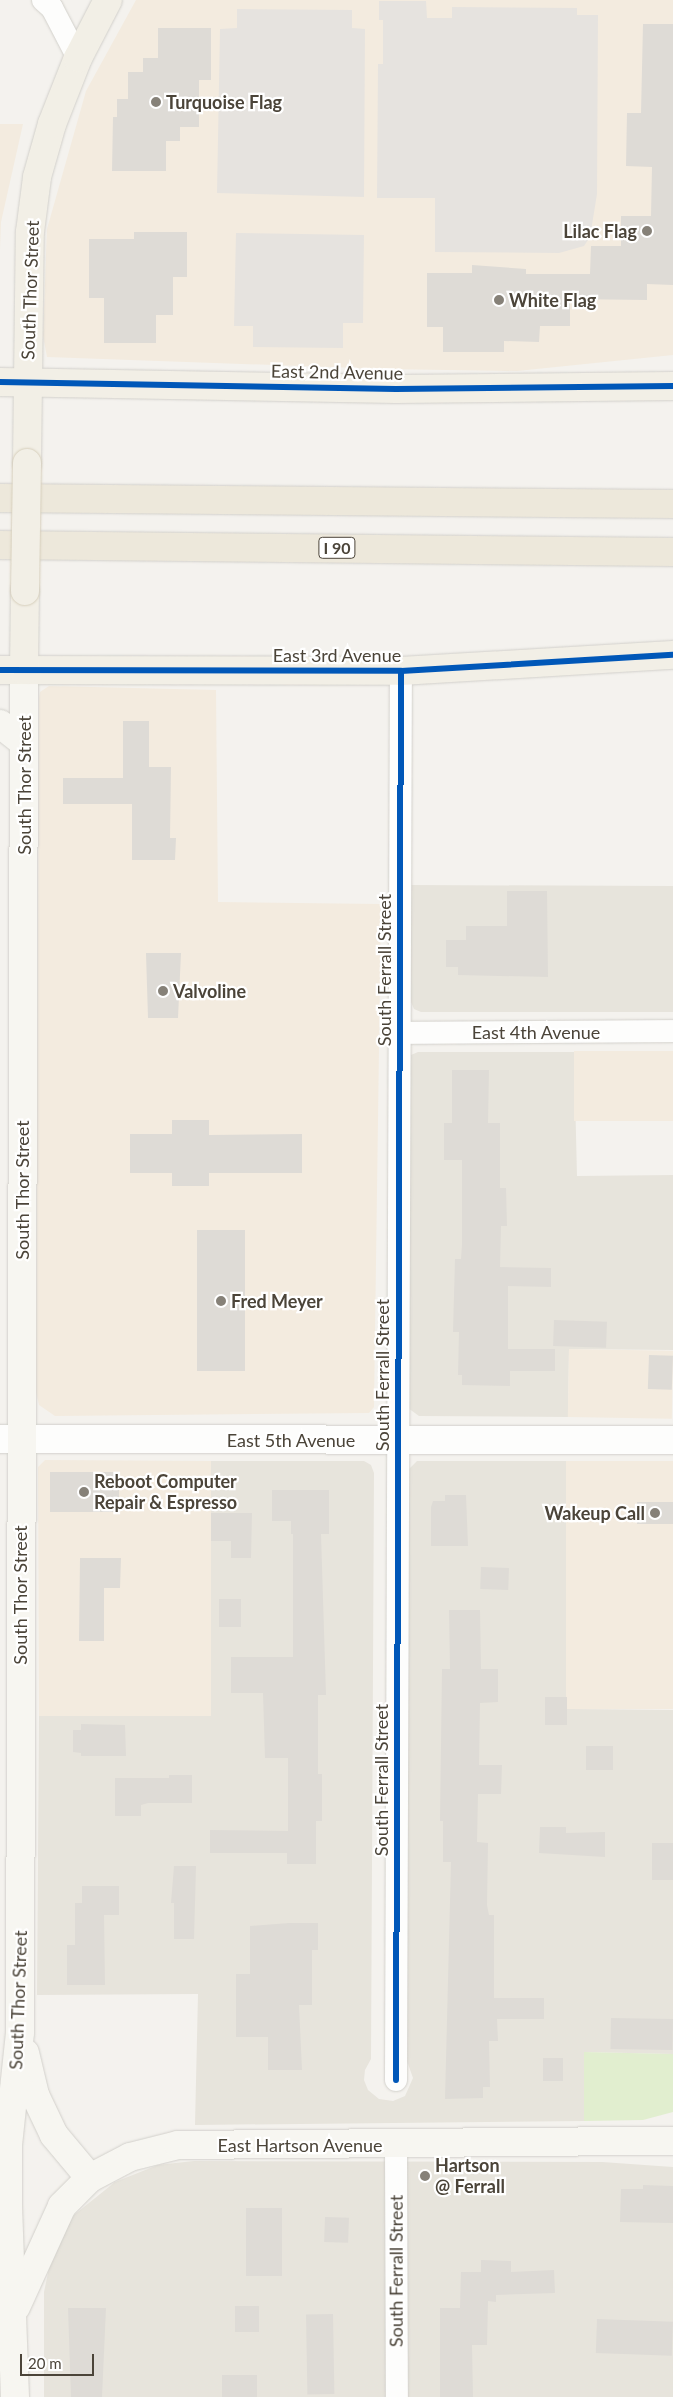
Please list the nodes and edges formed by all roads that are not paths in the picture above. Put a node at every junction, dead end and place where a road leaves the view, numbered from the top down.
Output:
1 (43, 0) edge
2 (108, 0) edge
3 (78, 58) junction
4 (0, 382) edge
5 (28, 382) junction
6 (673, 386) edge
7 (0, 498) edge
8 (673, 504) edge
9 (0, 545) edge
10 (673, 552) edge
11 (673, 655) edge
12 (12, 670) edge
13 (401, 671) junction
14 (0, 724) edge
15 (23, 742) junction
16 (673, 1032) edge
17 (398, 1033) junction
18 (10, 1439) edge
19 (396, 1440) junction
20 (673, 1440) edge
21 (20, 2032) junction
22 (396, 2080) dead end
23 (673, 2136) edge
24 (637, 2142) junction
25 (673, 2142) edge
26 (4, 2145) edge
27 (396, 2145) junction
28 (90, 2178) junction
29 (13, 2313) junction
30 (15, 2397) edge
31 (397, 2397) edge

1 - 3 street
2 - 3 main road, South Thor Street
3 - 5 main road, South Thor Street
4 - 5 main road, East 2nd Avenue
5 - 6 main road, East 2nd Avenue
5 - 12 main road, South Thor Street, bridge
7 - 8 highway
9 - 10 highway, I 90
11 - 13 main road, East 3rd Avenue
12 - 13 main road, East 3rd Avenue
12 - 15 main road, South Thor Street
13 - 17 street, South Ferrall Street
14 - 15 main road
15 - 18 main road, South Thor Street
16 - 17 street, East 4th Avenue
17 - 19 street, South Ferrall Street
18 - 19 street, East 5th Avenue
18 - 21 main road, South Thor Street
19 - 20 street, East 5th Avenue
19 - 22 street, South Ferrall Street
21 - 26 main road, South Thor Street
21 - 28 main road
23 - 24 main road
24 - 25 main road, East Hartson Avenue
24 - 27 main road, East Hartson Avenue
26 - 29 main road, South Thor Street
27 - 28 main road, East Hartson Avenue
27 - 31 street, South Ferrall Street
28 - 29 main road, East Hartson Avenue
29 - 30 main road, South Thor Street

